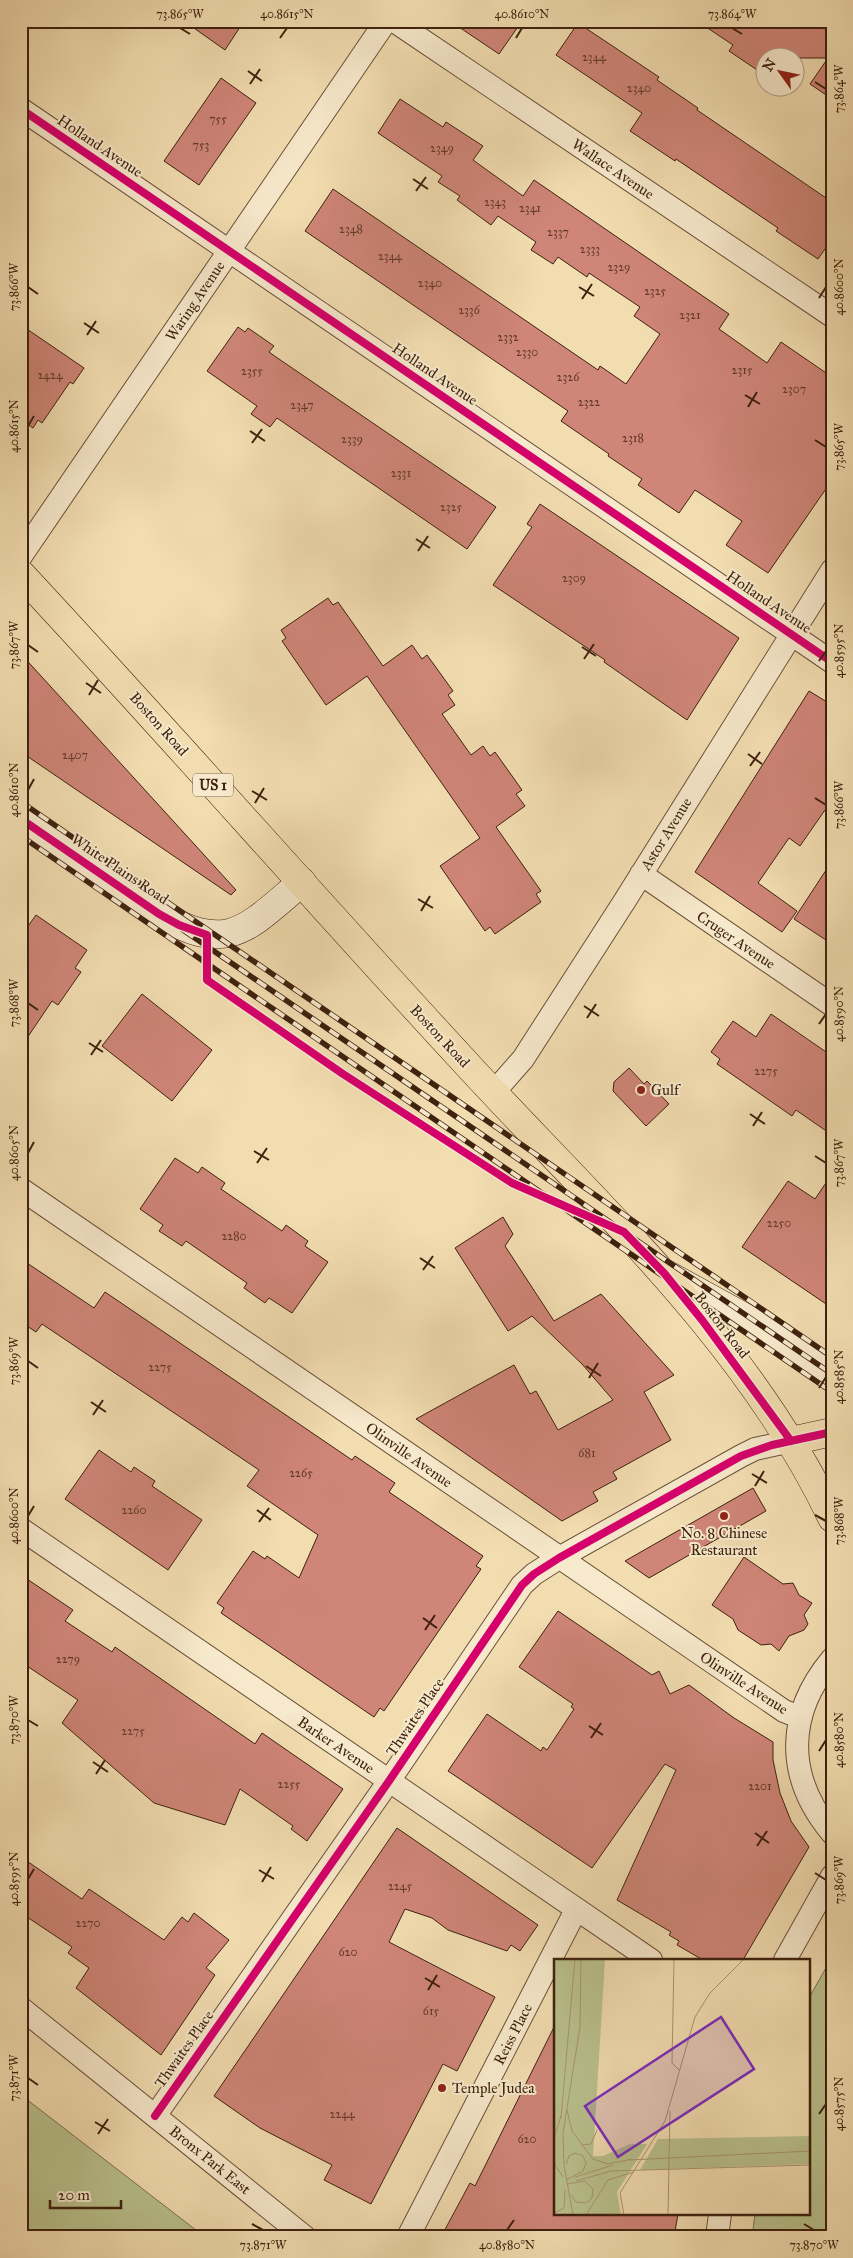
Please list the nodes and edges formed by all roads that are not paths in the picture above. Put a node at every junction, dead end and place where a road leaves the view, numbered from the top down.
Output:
1 (386, 21) edge
2 (394, 21) edge
3 (21, 109) edge
4 (230, 250) junction
5 (832, 316) edge
6 (21, 556) edge
7 (832, 570) edge
8 (21, 574) edge
9 (792, 634) junction
10 (832, 662) edge
11 (21, 819) edge
12 (641, 874) junction
13 (302, 882) junction
14 (832, 1005) edge
15 (493, 1093) junction
16 (21, 1189) edge
17 (664, 1273) junction
18 (832, 1373) edge
19 (832, 1432) edge
20 (791, 1441) junction
21 (832, 1518) edge
22 (21, 1529) edge
23 (558, 1558) junction
24 (832, 1659) edge
25 (799, 1718) junction
26 (389, 1781) junction
27 (832, 1832) edge
28 (832, 1876) edge
29 (576, 1910) junction
30 (650, 1959) edge
31 (786, 1959) edge
32 (21, 2008) edge
33 (155, 2116) junction
34 (720, 2216) edge
35 (305, 2237) edge
36 (408, 2237) edge
37 (717, 2237) edge

1 - 4 street, Waring Avenue
2 - 5 street, Wallace Avenue
3 - 4 street, Holland Avenue
4 - 6 street, Waring Avenue
4 - 9 street, Holland Avenue
7 - 9 street, Astor Avenue
8 - 13 main road, Boston Road / US 1
9 - 10 street, Holland Avenue
9 - 12 street, Astor Avenue
11 - 13 main road, White Plains Road
12 - 14 street, Cruger Avenue
12 - 15 street, Astor Avenue
13 - 15 main road, Boston Road / US 1
15 - 17 main road, Boston Road / US 1
16 - 23 street, Olinville Avenue
17 - 18 main road
17 - 20 main road, Boston Road / US 1
19 - 20 main road
20 - 21 main road, Boston Road / US 1
20 - 23 street, Thwaites Place
22 - 26 street, Barker Avenue
23 - 25 street, Olinville Avenue
23 - 26 street, Thwaites Place
24 - 25 street
25 - 27 street
26 - 29 street, Barker Avenue
26 - 33 street, Thwaites Place
28 - 31 street
29 - 30 street, Barker Avenue
29 - 36 street, Reiss Place
32 - 33 street, Bronx Park East
33 - 35 street, Bronx Park East
34 - 37 street

